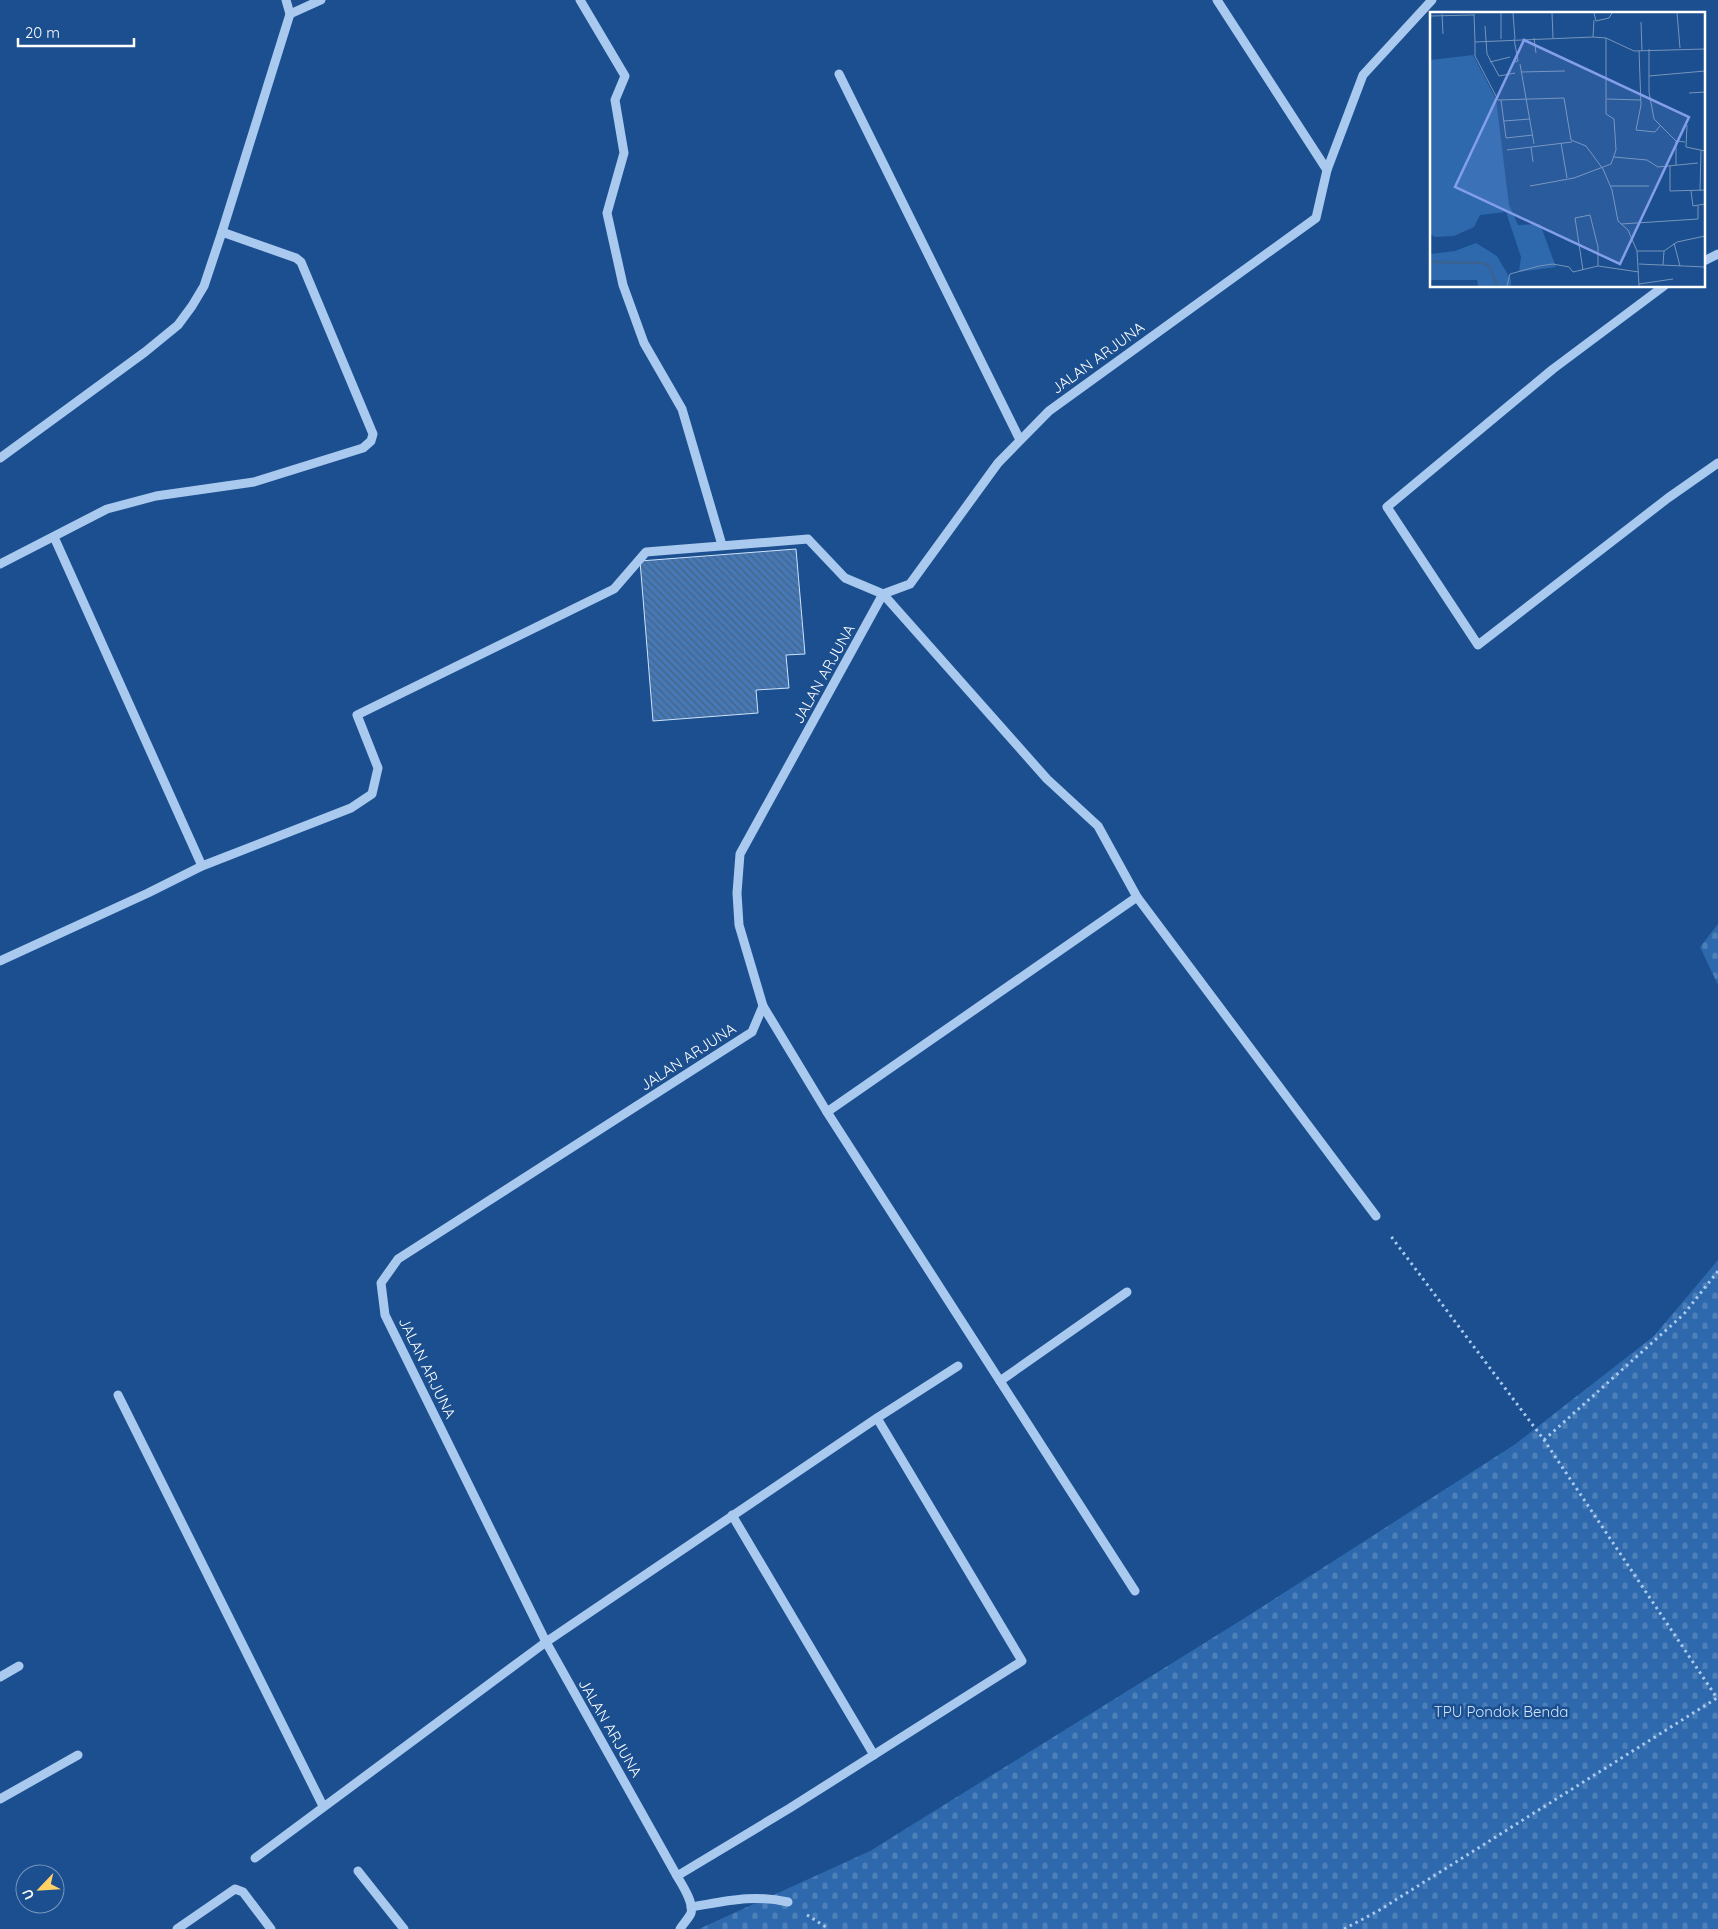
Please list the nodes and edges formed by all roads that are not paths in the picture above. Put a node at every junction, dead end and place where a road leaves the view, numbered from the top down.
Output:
1 (286, 0) edge
2 (321, 0) edge
3 (580, 0) edge
4 (1217, 0) edge
5 (1432, 0) edge
6 (290, 14) junction
7 (839, 74) dead end
8 (1327, 170) junction
9 (222, 232) junction
10 (1718, 254) edge
11 (1706, 260) edge
12 (1661, 288) edge
13 (1020, 440) junction
14 (0, 458) edge
15 (1718, 463) edge
16 (54, 537) junction
17 (722, 545) junction
18 (0, 564) edge
19 (883, 594) junction
20 (202, 866) junction
21 (1137, 897) junction
22 (0, 962) edge
23 (763, 1006) junction
24 (827, 1112) junction
25 (1376, 1216) road end
26 (1127, 1292) dead end
27 (958, 1366) dead end
28 (1000, 1381) junction
29 (118, 1395) dead end
30 (877, 1418) junction
31 (732, 1515) junction
32 (1135, 1591) dead end
33 (546, 1642) junction
34 (19, 1666) dead end
35 (0, 1677) edge
36 (78, 1755) dead end
37 (874, 1755) junction
38 (0, 1798) edge
39 (323, 1806) junction
40 (255, 1858) dead end
41 (358, 1871) dead end
42 (677, 1876) junction
43 (788, 1902) dead end
44 (691, 1907) junction
45 (177, 1929) edge
46 (272, 1929) edge
47 (404, 1929) edge
48 (680, 1929) edge

1 - 6 street
2 - 6 street
3 - 17 street
4 - 8 street
5 - 8 street, JALAN ARJUNA
6 - 9 street
7 - 13 street
8 - 13 street, JALAN ARJUNA
9 - 14 street
9 - 16 street
10 - 11 street
12 - 15 street
13 - 19 street, JALAN ARJUNA
16 - 18 street
16 - 20 street
17 - 19 street
17 - 20 street
19 - 21 street
19 - 23 street, JALAN ARJUNA
20 - 22 street
21 - 24 street
21 - 25 street
23 - 24 street
23 - 33 street, JALAN ARJUNA
24 - 28 street
26 - 28 street
27 - 30 street
28 - 32 street
29 - 39 street
30 - 31 street
30 - 37 street
31 - 33 street
31 - 37 street
33 - 39 street
33 - 42 street, JALAN ARJUNA
34 - 35 street
36 - 38 street
37 - 42 street
39 - 40 street
41 - 47 street
42 - 44 street, JALAN ARJUNA
43 - 44 street
44 - 48 street
45 - 46 street

